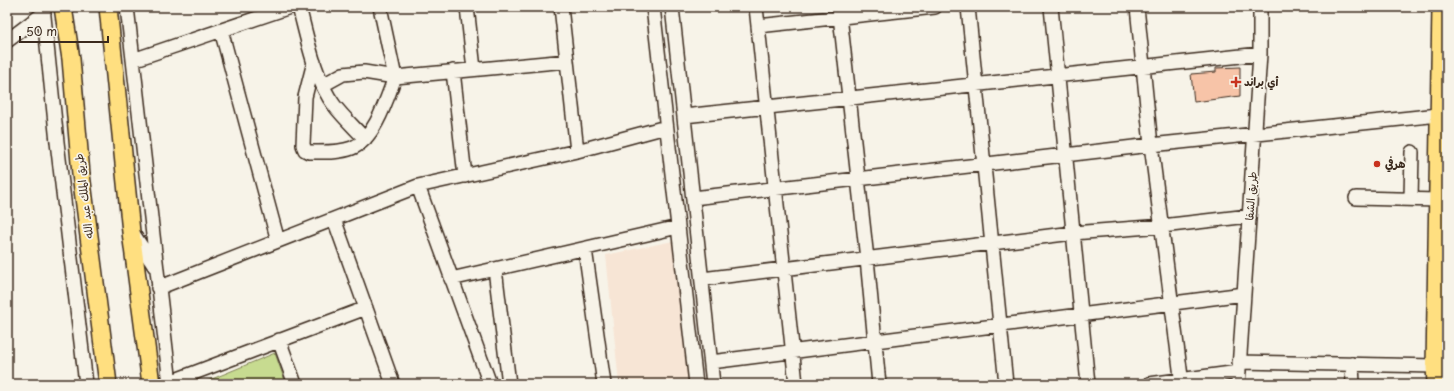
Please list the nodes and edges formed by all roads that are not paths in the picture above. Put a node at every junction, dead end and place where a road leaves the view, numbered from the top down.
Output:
1 (63, 7) edge
2 (108, 7) edge
3 (127, 7) edge
4 (290, 7) edge
5 (299, 7) edge
6 (380, 7) edge
7 (467, 7) edge
8 (561, 7) edge
9 (653, 7) edge
10 (672, 7) edge
11 (756, 7) edge
12 (935, 7) edge
13 (968, 7) edge
14 (1051, 7) edge
15 (1137, 7) edge
16 (1260, 7) edge
17 (1442, 7) edge
18 (43, 10) edge
19 (840, 12) edge
20 (758, 26) junction
21 (221, 30) junction
22 (7, 41) edge
23 (1260, 54) junction
24 (133, 60) junction
25 (567, 61) junction
26 (314, 62) junction
27 (1143, 67) junction
28 (474, 70) junction
29 (453, 71) junction
30 (1058, 76) junction
31 (395, 77) junction
32 (323, 84) junction
33 (976, 85) junction
34 (849, 99) junction
35 (767, 107) junction
36 (1440, 115) junction
37 (684, 116) junction
38 (666, 127) junction
39 (1254, 135) junction
40 (365, 139) junction
41 (1151, 145) junction
42 (577, 150) junction
43 (1412, 152) dead end
44 (1066, 155) junction
45 (984, 164) junction
46 (465, 176) junction
47 (858, 179) junction
48 (418, 186) junction
49 (775, 189) junction
50 (693, 198) junction
51 (1356, 198) dead end
52 (1411, 199) junction
53 (1438, 200) junction
54 (1249, 216) junction
55 (334, 219) junction
56 (1162, 226) junction
57 (678, 227) junction
58 (132, 232) junction
59 (1073, 233) junction
60 (278, 241) junction
61 (992, 243) junction
62 (585, 249) junction
63 (867, 259) junction
64 (156, 268) junction
65 (495, 269) junction
66 (784, 269) junction
67 (451, 278) junction
68 (702, 279) junction
69 (158, 288) junction
70 (1244, 294) junction
71 (1172, 303) junction
72 (366, 308) junction
73 (1081, 315) junction
74 (1000, 325) junction
75 (279, 340) junction
76 (875, 341) junction
77 (793, 351) junction
78 (711, 362) junction
79 (1352, 364) junction
80 (1435, 366) junction
81 (1239, 373) edge
82 (1182, 382) edge
83 (170, 383) edge
84 (86, 384) edge
85 (108, 384) edge
86 (151, 384) edge
87 (295, 384) edge
88 (392, 384) edge
89 (490, 384) edge
90 (509, 384) edge
91 (604, 384) edge
92 (696, 384) edge
93 (713, 384) edge
94 (796, 384) edge
95 (879, 384) edge
96 (1006, 384) edge
97 (1088, 384) edge
98 (1149, 384) edge
99 (1353, 384) edge
100 (1436, 384) edge

1 - 85 main road, طريق الملك عبد الله
2 - 58 main road
3 - 24 street
4 - 21 street
5 - 26 street
6 - 31 street
7 - 28 street
8 - 25 street
9 - 38 street
10 - 37 street
11 - 20 street
12 - 19 street
13 - 33 street
14 - 30 street
15 - 27 street
16 - 23 street, طريق الشفا
17 - 36 main road
18 - 22 street
18 - 84 street
19 - 20 street
19 - 34 street
20 - 35 street
21 - 24 street
21 - 60 street
23 - 27 street
23 - 39 street, طريق الشفا
24 - 64 street
25 - 28 street
25 - 42 street
26 - 32 street
26 - 40 street
27 - 30 street
27 - 41 street
28 - 29 street
29 - 31 street
29 - 46 street
30 - 33 street
30 - 44 street
31 - 32 street
31 - 40 street
32 - 40 street
33 - 34 street
33 - 45 street
34 - 35 street
34 - 47 street
35 - 37 street
35 - 49 street
36 - 39 street
36 - 53 main road
37 - 50 street
38 - 42 street
38 - 57 street
39 - 41 street
39 - 54 street, طريق الشفا
41 - 44 street
41 - 56 street
42 - 46 street
43 - 52 street
44 - 45 street
44 - 59 street
45 - 47 street
45 - 61 street
46 - 48 street
47 - 49 street
47 - 63 street
48 - 55 street
48 - 67 street
49 - 50 street
49 - 66 street
50 - 68 street
51 - 52 street
52 - 53 street
53 - 80 main road
54 - 56 street
54 - 70 street, طريق الشفا
55 - 60 street
55 - 72 street
56 - 59 street
56 - 71 street
57 - 62 street
57 - 92 street
58 - 64 street
58 - 86 main road
59 - 61 street
59 - 73 street
60 - 69 street
61 - 63 street
61 - 74 street
62 - 65 street
62 - 91 street
63 - 66 street
63 - 76 street
64 - 69 street
65 - 67 street
65 - 90 street
66 - 68 street
66 - 77 street
67 - 89 street
68 - 78 street
69 - 83 street
70 - 71 street
70 - 81 street, طريق الشفا
71 - 73 street
71 - 82 street
72 - 75 street
72 - 88 street
73 - 74 street
73 - 97 street
74 - 76 street
74 - 96 street
75 - 83 street
75 - 87 street
76 - 77 street
76 - 95 street
77 - 78 street
77 - 94 street
78 - 93 street
79 - 80 street
79 - 81 street
79 - 99 street
80 - 100 main road
81 - 82 street
82 - 98 street

